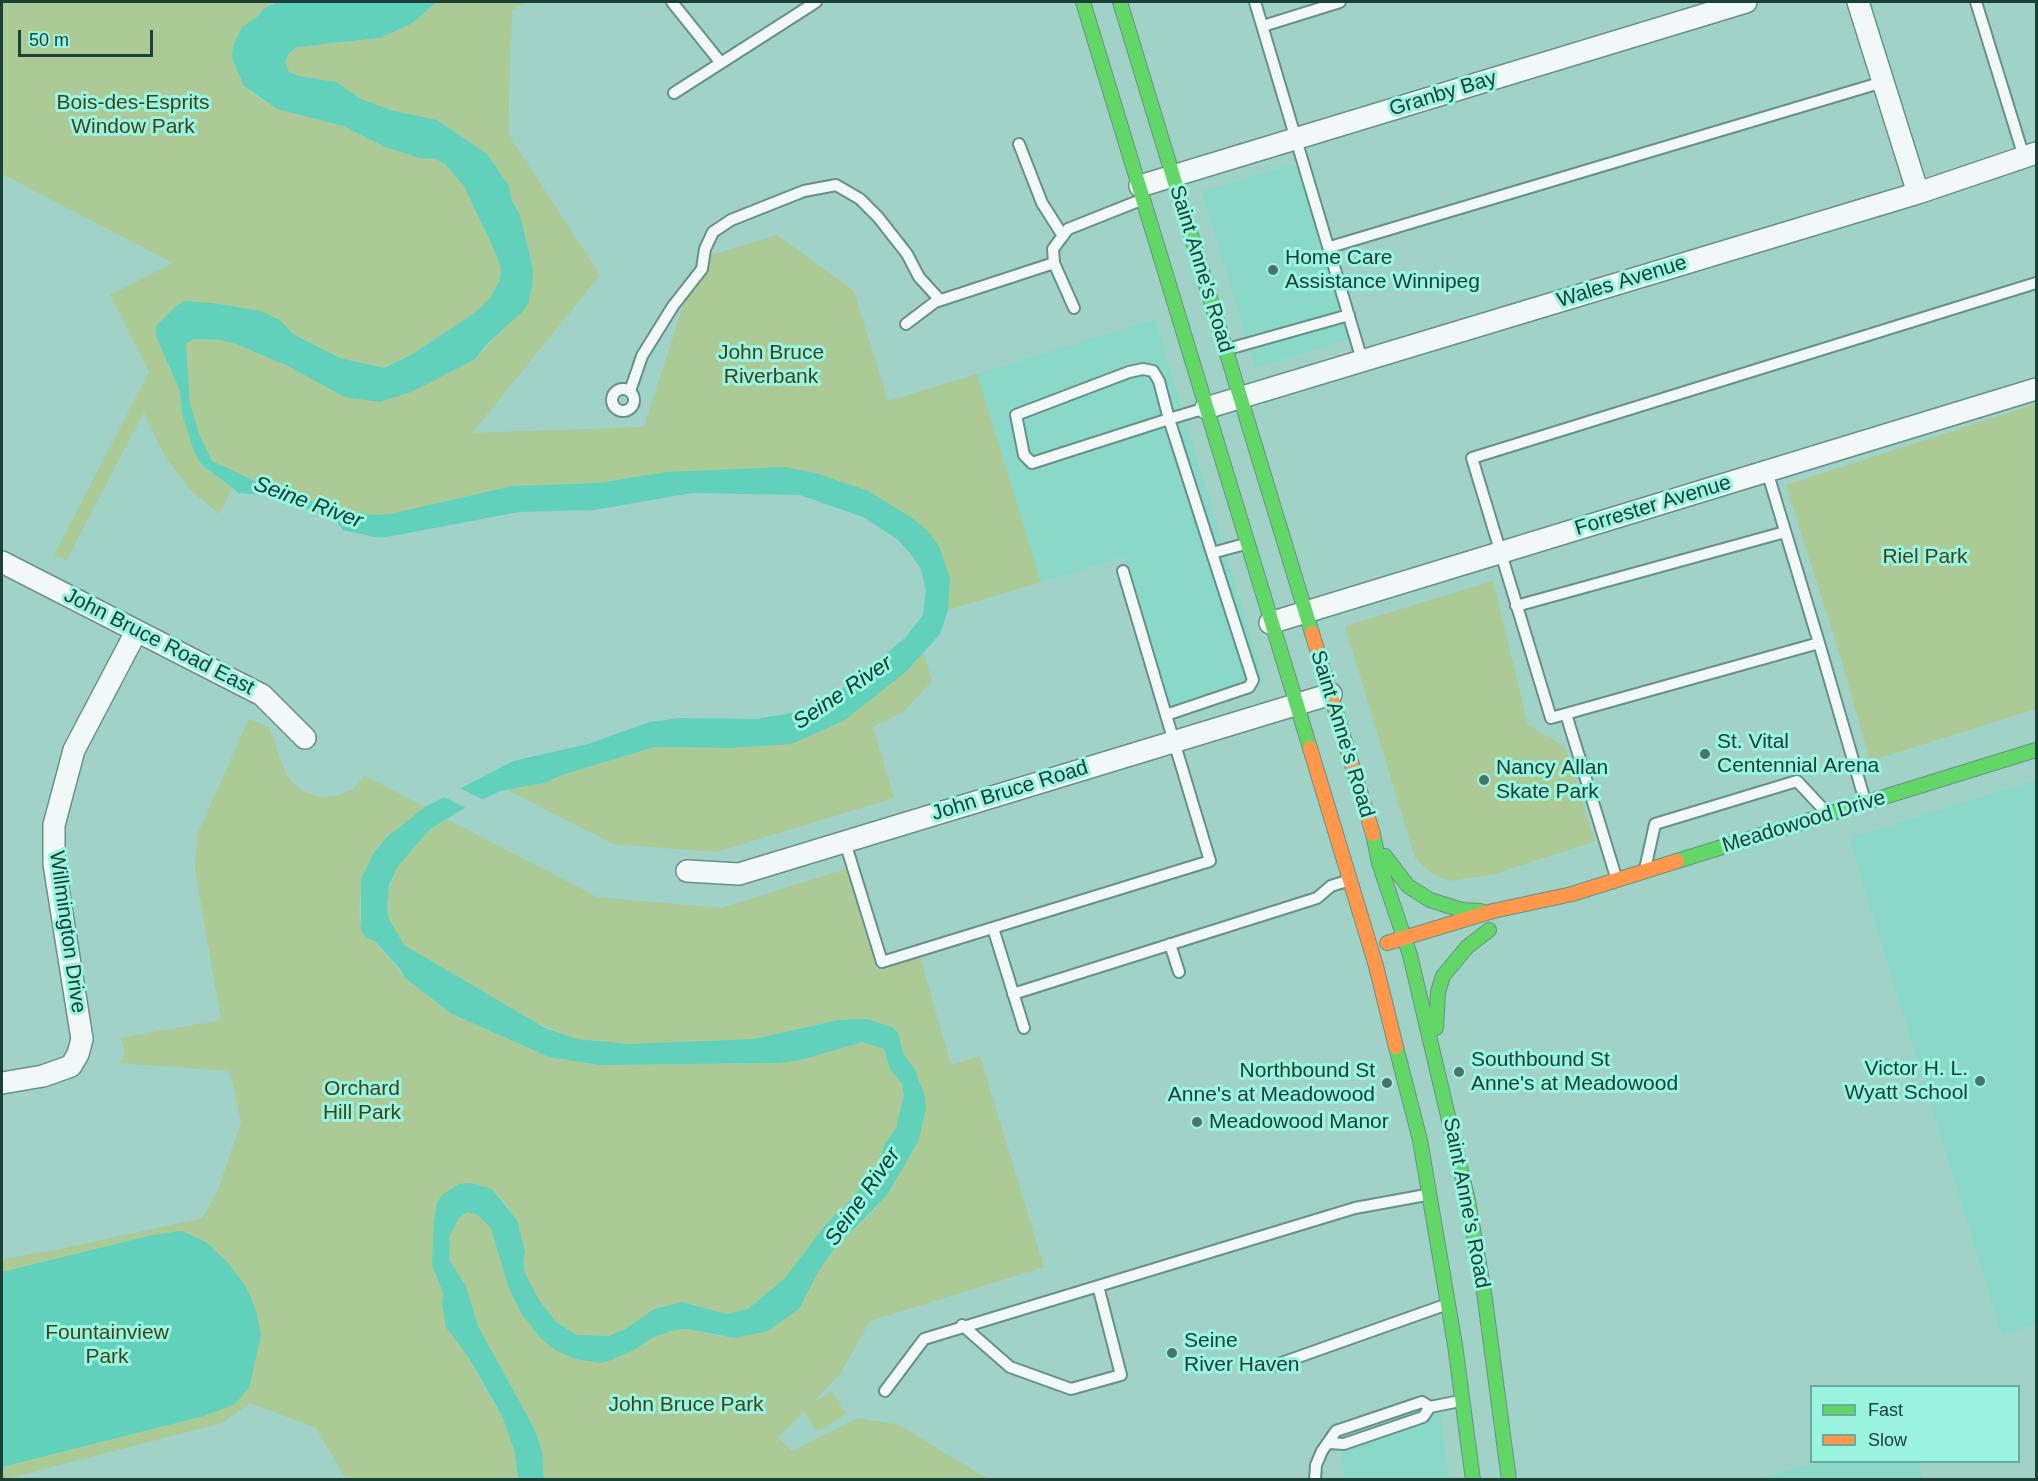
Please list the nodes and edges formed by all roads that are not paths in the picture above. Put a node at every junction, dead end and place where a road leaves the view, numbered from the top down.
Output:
1 (672, 2) edge
2 (816, 2) edge
3 (1083, 2) edge
4 (1120, 2) edge
5 (1255, 2) edge
6 (1340, 2) edge
7 (1746, 2) edge
8 (1858, 2) edge
9 (1976, 2) edge
10 (1263, 26) junction
11 (721, 63) junction
12 (1883, 82) junction
13 (674, 93) dead end
14 (1298, 139) junction
15 (1019, 144) dead end
16 (2030, 155) edge
17 (1175, 183) junction
18 (1142, 193) junction
19 (1918, 193) junction
20 (1063, 236) junction
21 (1330, 247) junction
22 (1054, 263) junction
23 (2037, 283) edge
24 (940, 300) junction
25 (1074, 309) dead end
26 (1349, 315) junction
27 (906, 324) dead end
28 (1226, 350) junction
29 (1362, 360) junction
30 (2037, 389) edge
31 (630, 391) dead end
32 (1240, 397) junction
33 (1206, 408) junction
34 (1169, 418) junction
35 (1767, 471) junction
36 (1785, 532) junction
37 (1247, 543) junction
38 (1212, 553) junction
39 (1500, 553) junction
40 (2, 562) edge
41 (1123, 572) dead end
42 (1516, 606) junction
43 (1304, 613) junction
44 (1270, 623) junction
45 (136, 633) junction
46 (1819, 643) junction
47 (1331, 694) junction
48 (1297, 704) junction
49 (1566, 714) junction
50 (1167, 715) junction
51 (305, 738) dead end
52 (1173, 741) junction
53 (2037, 750) edge
54 (1865, 803) junction
55 (1829, 814) junction
56 (1372, 831) junction
57 (845, 842) junction
58 (687, 872) dead end
59 (1644, 872) junction
60 (1350, 880) junction
61 (1617, 880) junction
62 (1572, 894) junction
63 (1493, 911) junction
64 (1548, 914) dead end
65 (993, 928) junction
66 (1405, 938) junction
67 (1449, 943) dead end
68 (1170, 944) junction
69 (1370, 947) junction
70 (1388, 960) junction
71 (1179, 972) dead end
72 (1013, 994) junction
73 (1024, 1028) dead end
74 (1439, 1069) junction
75 (2, 1083) edge
76 (1430, 1194) junction
77 (1098, 1286) junction
78 (1448, 1304) junction
79 (963, 1325) junction
80 (1270, 1367) dead end
81 (885, 1390) dead end
82 (1480, 1397) junction
83 (1315, 1479) edge
84 (1473, 1479) edge
85 (1509, 1479) edge

1 - 11 lane
2 - 11 lane
3 - 18 main road, Saint Anne's Road
4 - 17 main road, Saint Anne's Road
5 - 10 lane
6 - 10 lane
7 - 14 street, Granby Bay
8 - 12 street
9 - 16 lane
10 - 14 lane
11 - 13 lane
12 - 19 street
12 - 21 lane
14 - 17 street, Granby Bay
14 - 21 lane
15 - 20 lane
16 - 19 street, Wales Avenue
17 - 18 street, Granby Bay
17 - 28 main road, Saint Anne's Road
18 - 20 lane
18 - 33 main road, Saint Anne's Road
19 - 29 street, Wales Avenue
20 - 22 lane
21 - 26 lane
22 - 24 lane
22 - 25 lane
23 - 39 lane
24 - 27 lane
24 - 31 lane
26 - 28 lane
26 - 29 lane
28 - 32 main road, Saint Anne's Road
29 - 32 street, Wales Avenue
30 - 35 street, Forrester Avenue
32 - 33 street, Wales Avenue
32 - 43 main road, Saint Anne's Road
33 - 34 lane
33 - 37 main road, Saint Anne's Road
34 - 34 lane
34 - 38 lane
35 - 36 lane
35 - 39 street, Forrester Avenue
36 - 42 lane
36 - 46 lane
37 - 38 lane
37 - 44 main road, Saint Anne's Road
38 - 50 lane
39 - 42 lane
39 - 43 street, Forrester Avenue
40 - 45 street, John Bruce Road East
41 - 50 lane
42 - 49 lane
43 - 44 street, Forrester Avenue
43 - 47 main road, Saint Anne's Road
44 - 48 main road, Saint Anne's Road
45 - 51 street, John Bruce Road East
45 - 75 street, Willmington Drive
46 - 49 lane
46 - 54 lane
47 - 48 street, John Bruce Road
47 - 56 main road, Saint Anne's Road
48 - 52 street, John Bruce Road
48 - 60 main road, Saint Anne's Road
49 - 61 lane
50 - 52 lane
52 - 57 street, John Bruce Road
52 - 65 lane
53 - 54 main road, Meadowood Drive
54 - 55 main road, Meadowood Drive
55 - 59 main road, Meadowood Drive
55 - 59 lane
56 - 63 main road
56 - 66 main road, Saint Anne's Road
57 - 58 street, John Bruce Road
57 - 65 lane
59 - 61 main road, Meadowood Drive
60 - 68 lane
60 - 69 main road, Saint Anne's Road
61 - 62 main road, Meadowood Drive
62 - 63 main road, Meadowood Drive
62 - 64 main road, Meadowood Drive
63 - 66 main road, Meadowood Drive
65 - 72 lane
66 - 69 main road, Meadowood Drive
66 - 70 main road, Saint Anne's Road
67 - 74 main road
68 - 71 lane
68 - 72 lane
69 - 70 main road
70 - 74 main road, Saint Anne's Road
70 - 76 main road, Saint Anne's Road
72 - 73 lane
74 - 82 main road, Saint Anne's Road
76 - 77 lane
76 - 78 main road, Saint Anne's Road
77 - 79 lane
77 - 79 lane
78 - 80 lane
78 - 82 main road, Saint Anne's Road
79 - 81 lane
82 - 83 lane
82 - 84 main road, Saint Anne's Road
82 - 85 main road, Saint Anne's Road

